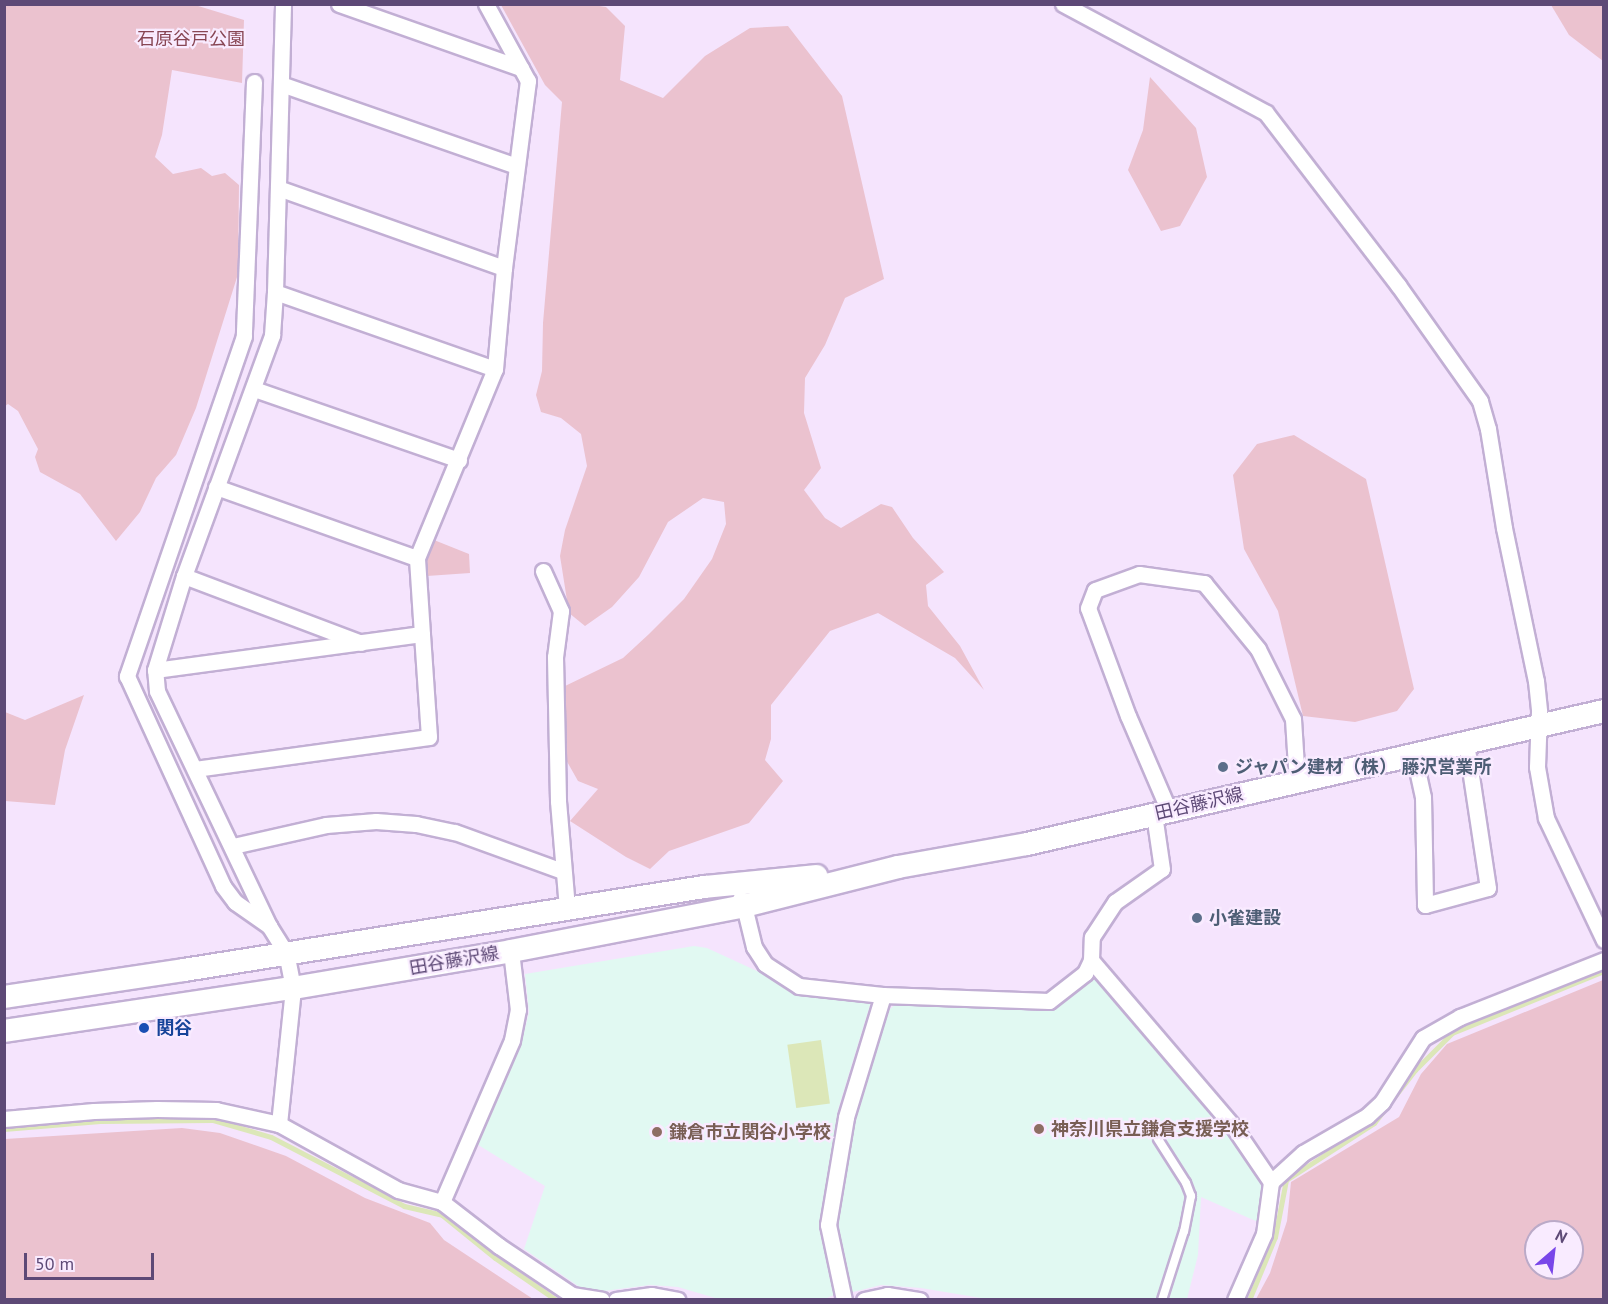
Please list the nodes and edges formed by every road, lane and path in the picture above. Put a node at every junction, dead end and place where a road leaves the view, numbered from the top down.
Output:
1 (283, 4) edge
2 (339, 4) edge
3 (486, 4) edge
4 (1063, 4) edge
5 (521, 68) junction
6 (254, 82) dead end
7 (281, 84) junction
8 (516, 166) junction
9 (278, 189) junction
10 (504, 268) junction
11 (275, 292) junction
12 (495, 369) junction
13 (254, 389) junction
14 (459, 460) junction
15 (216, 487) junction
16 (417, 558) junction
17 (543, 572) dead end
18 (184, 576) junction
19 (422, 634) junction
20 (364, 644) junction
21 (155, 670) junction
22 (1604, 711) edge
23 (1539, 727) junction
24 (1466, 743) junction
25 (1414, 756) junction
26 (195, 769) junction
27 (1297, 782) junction
28 (1162, 813) junction
29 (233, 846) junction
30 (898, 867) junction
31 (562, 871) junction
32 (718, 886) junction
33 (744, 906) junction
34 (567, 908) junction
35 (269, 926) junction
36 (1604, 940) edge
37 (512, 951) junction
38 (286, 953) junction
39 (1091, 960) junction
40 (1604, 960) edge
41 (293, 988) junction
42 (883, 995) junction
43 (4, 997) edge
44 (4, 1031) edge
45 (4, 1119) edge
46 (279, 1124) junction
47 (1158, 1139) dead end
48 (1271, 1182) junction
49 (442, 1202) junction
50 (602, 1299) edge
51 (616, 1299) edge
52 (678, 1299) edge
53 (844, 1299) edge
54 (864, 1299) edge
55 (920, 1299) edge
56 (1162, 1299) edge
57 (1235, 1299) edge

1 - 7 street
2 - 5 street
3 - 5 street
4 - 23 street
5 - 8 street
6 - 35 street
7 - 8 street
7 - 9 street
8 - 10 street
9 - 10 street
9 - 11 street
10 - 12 street
11 - 12 street
11 - 13 street
12 - 14 street
13 - 14 street
13 - 15 street
14 - 16 street
15 - 16 street
15 - 18 street
16 - 19 street
17 - 31 street
18 - 20 street
18 - 21 street
19 - 20 street
19 - 26 street
20 - 21 street
21 - 26 street
22 - 23 main road, 田谷藤沢線
23 - 24 main road, 田谷藤沢線
23 - 36 street
24 - 25 main road, 田谷藤沢線
24 - 25 street
25 - 27 main road, 田谷藤沢線
26 - 29 street
27 - 28 main road, 田谷藤沢線
27 - 28 street
28 - 30 main road, 田谷藤沢線
28 - 39 street
29 - 31 street
29 - 35 street
30 - 32 main road, 田谷藤沢線
30 - 33 main road, 田谷藤沢線
31 - 34 street
32 - 33 street
32 - 34 main road, 田谷藤沢線
33 - 37 main road, 田谷藤沢線
33 - 42 street
34 - 38 main road, 田谷藤沢線
35 - 38 street
37 - 41 main road, 田谷藤沢線
37 - 49 street
38 - 41 street
38 - 43 main road, 田谷藤沢線
39 - 42 street
39 - 48 street
40 - 48 street
41 - 44 main road, 田谷藤沢線
41 - 46 street
42 - 53 street
45 - 46 street
46 - 49 street
47 - 56 lane
48 - 57 street
49 - 50 street
51 - 52 street
54 - 55 street

